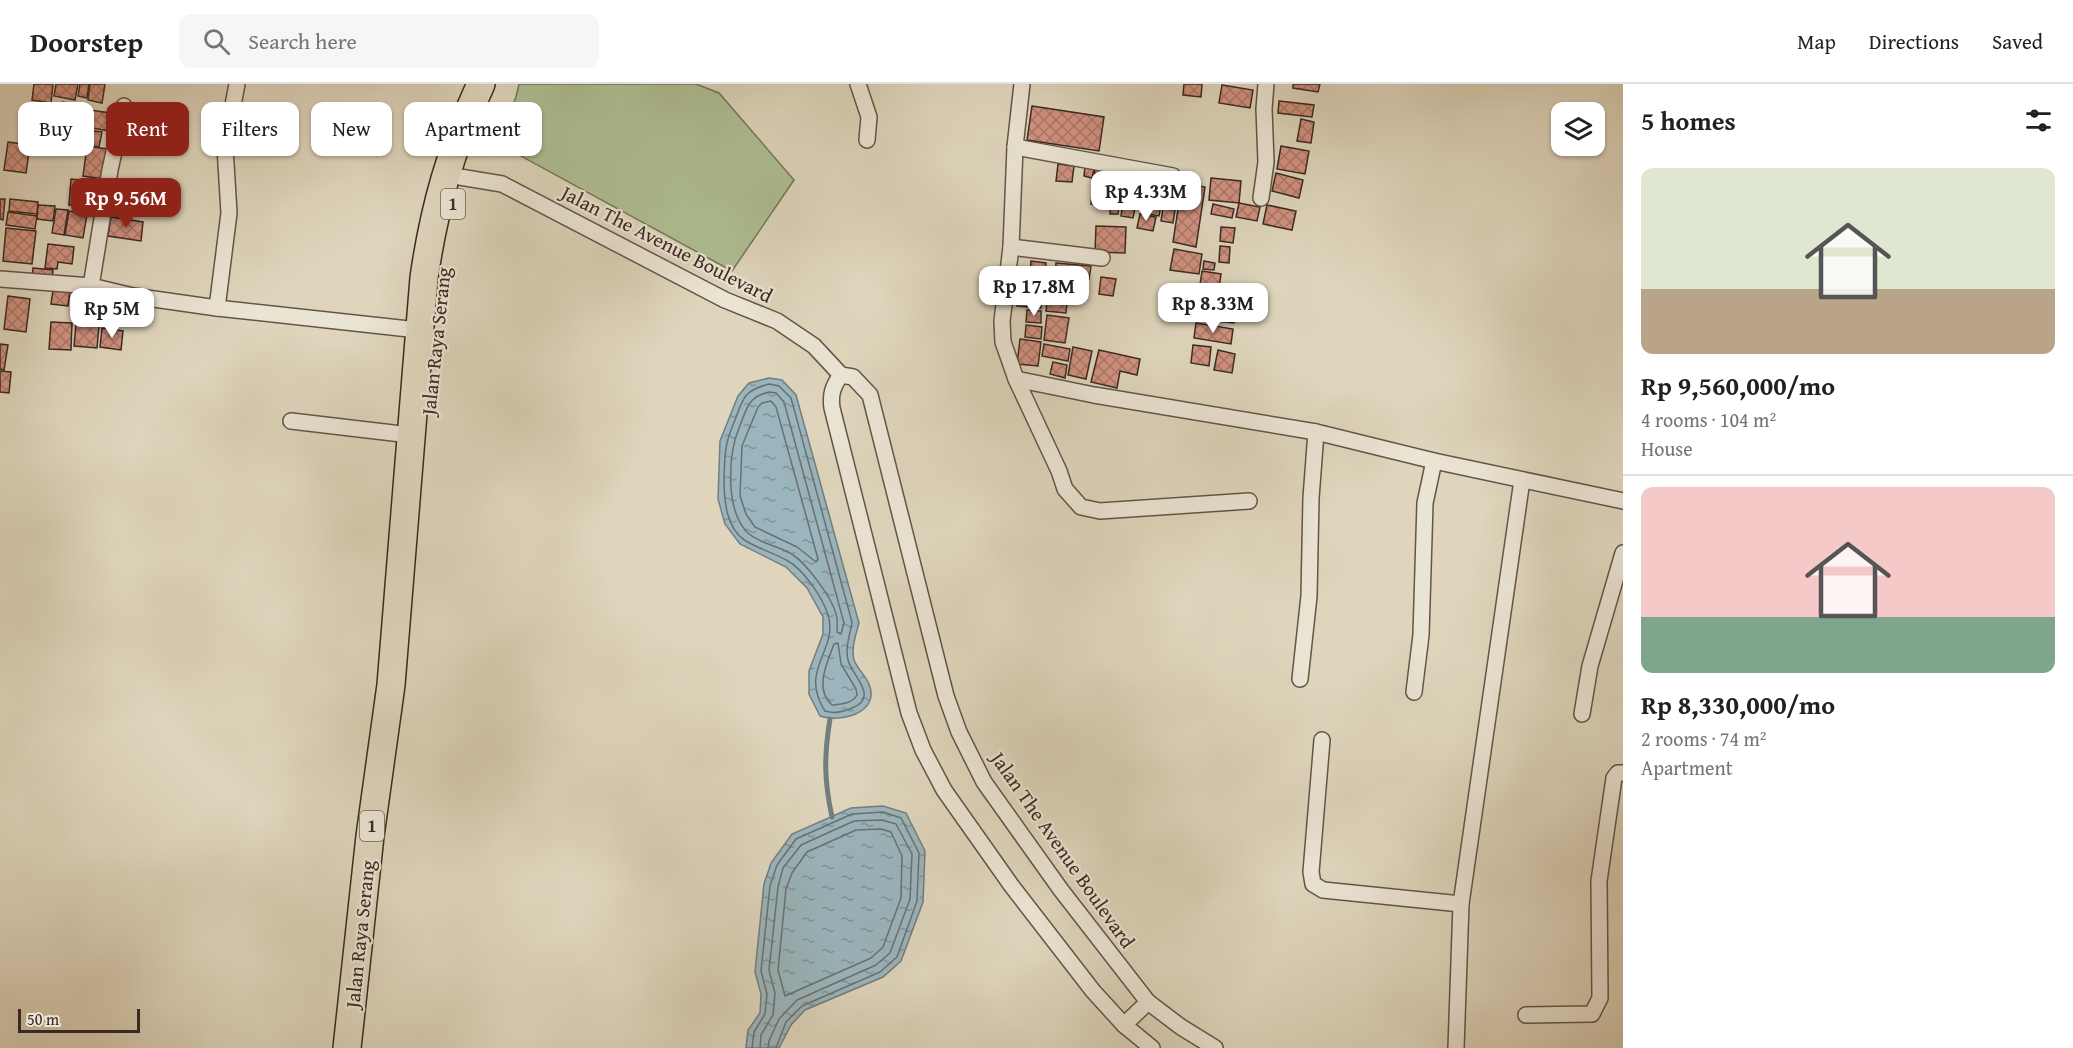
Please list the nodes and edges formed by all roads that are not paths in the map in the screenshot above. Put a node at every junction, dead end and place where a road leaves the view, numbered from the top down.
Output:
1 (237, 84) edge
2 (481, 84) edge
3 (500, 84) edge
4 (858, 84) edge
5 (1022, 84) edge
6 (1266, 84) edge
7 (867, 140) dead end
8 (1015, 147) junction
9 (113, 156) edge
10 (453, 175) junction
11 (1173, 176) dead end
12 (1261, 198) dead end
13 (1011, 248) junction
14 (1102, 258) dead end
15 (0, 279) edge
16 (91, 286) junction
17 (217, 308) junction
18 (418, 330) junction
19 (841, 375) junction
20 (1016, 379) junction
21 (291, 421) dead end
22 (1316, 432) junction
23 (411, 435) junction
24 (1434, 461) junction
25 (1522, 480) junction
26 (1249, 501) dead end
27 (1623, 501) edge
28 (1623, 553) edge
29 (398, 605) junction
30 (1300, 679) dead end
31 (1414, 692) dead end
32 (1582, 714) dead end
33 (1323, 740) dead end
34 (1623, 773) edge
35 (1461, 904) junction
36 (1148, 1002) junction
37 (1526, 1015) dead end
38 (1124, 1025) junction
39 (348, 1048) edge
40 (1152, 1048) edge
41 (1215, 1048) edge
42 (1456, 1048) edge

1 - 17 street
2 - 10 highway, Jalan Raya Serang / 1
3 - 10 highway, Jalan Raya Serang / 1
4 - 7 street
5 - 8 street
6 - 12 street
8 - 11 street
8 - 13 street
9 - 16 street
10 - 18 highway, Jalan Raya Serang / 1
10 - 19 street, Jalan The Avenue Boulevard
10 - 29 highway, Jalan Raya Serang / 1
13 - 14 street
13 - 20 street
15 - 16 street
16 - 17 street
17 - 18 street
18 - 23 highway, Jalan Raya Serang / 1
19 - 36 street, Jalan The Avenue Boulevard
19 - 38 street
20 - 22 street
20 - 26 street
21 - 23 street
22 - 24 street
22 - 30 street
23 - 29 highway, Jalan Raya Serang / 1
24 - 25 street
24 - 31 street
25 - 27 street
25 - 35 street
28 - 32 street
29 - 39 highway, Jalan Raya Serang / 1
33 - 35 street
34 - 37 street
35 - 42 street
36 - 38 street
36 - 41 street, Jalan The Avenue Boulevard
38 - 40 street

